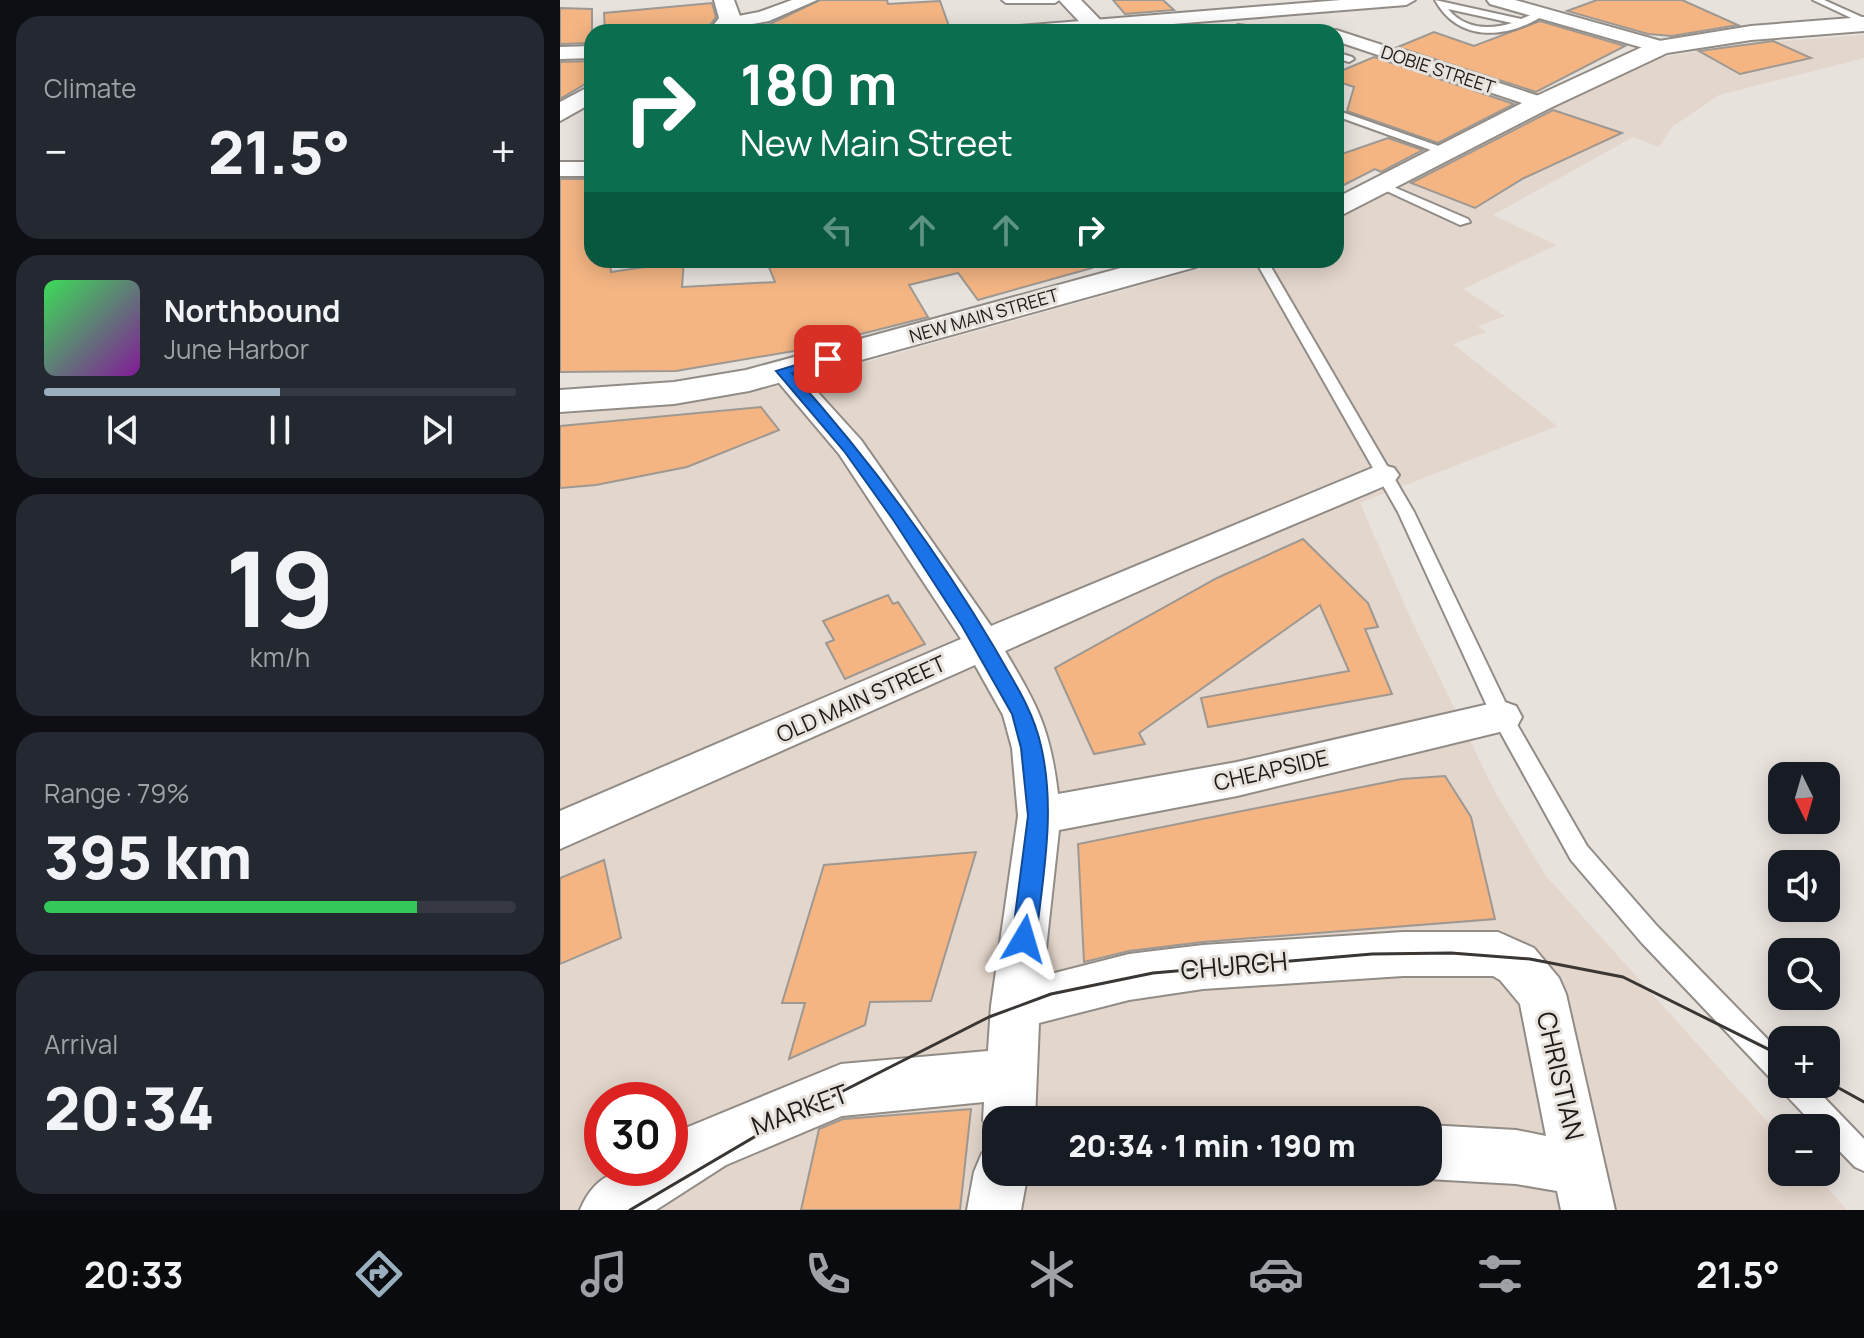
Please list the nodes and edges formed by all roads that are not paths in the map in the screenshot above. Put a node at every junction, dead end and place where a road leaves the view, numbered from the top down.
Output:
1 (724, 0) edge
2 (808, 0) edge
3 (1006, 0) edge
4 (1055, 0) edge
5 (1069, 0) edge
6 (1406, 0) edge
7 (1496, 0) edge
8 (1817, 0) edge
9 (1441, 3) edge
10 (1269, 11) junction
11 (1543, 13) junction
12 (1522, 22) junction
13 (1864, 22) edge
14 (724, 24) edge
15 (736, 24) edge
16 (1092, 24) edge
17 (1145, 24) edge
18 (1305, 24) edge
19 (1344, 38) edge
20 (1661, 47) junction
21 (1374, 49) junction
22 (584, 52) edge
23 (560, 53) edge
24 (1344, 59) edge
25 (584, 97) edge
26 (1541, 103) junction
27 (560, 113) edge
28 (1344, 116) edge
29 (1446, 152) junction
30 (560, 169) edge
31 (584, 169) edge
32 (1382, 185) junction
33 (1344, 205) edge
34 (1464, 222) dead end
35 (1127, 268) edge
36 (1266, 268) edge
37 (783, 371) junction
38 (560, 401) edge
39 (1383, 475) junction
40 (982, 645) junction
41 (1502, 717) junction
42 (1039, 816) junction
43 (560, 830) edge
44 (1458, 953) joint
45 (1015, 1006) junction
46 (1768, 1057) edge
47 (1011, 1097) edge
48 (1806, 1098) edge
49 (1442, 1153) edge
50 (1864, 1158) edge
51 (998, 1186) edge
52 (1584, 1190) edge
53 (607, 1210) edge
54 (994, 1210) edge

1 - 14 street
2 - 15 street
3 - 4 lane
5 - 16 street
6 - 10 street
7 - 11 street
8 - 13 lane
9 - 12 lane
9 - 12 lane
10 - 17 street
10 - 18 street
11 - 12 lane
11 - 20 street
13 - 20 street
19 - 21 street, DOBIE STREET
20 - 26 street
21 - 24 street
21 - 26 street, DOBIE STREET
22 - 23 street
25 - 27 street
26 - 29 street
28 - 29 lane
29 - 32 street
30 - 31 street
32 - 33 street
32 - 34 lane
35 - 37 street, NEW MAIN STREET
36 - 39 lane
37 - 38 street, NEW MAIN STREET
37 - 40 street
39 - 40 street, OLD MAIN STREET
39 - 41 lane
40 - 42 street
40 - 43 street, OLD MAIN STREET
41 - 42 street, CHEAPSIDE
41 - 46 lane
42 - 45 street
44 - 45 street, CHURCH
44 - 52 street, CHRISTIAN
45 - 47 street
47 - 53 street, MARKET
48 - 50 lane
49 - 52 street
51 - 54 street

